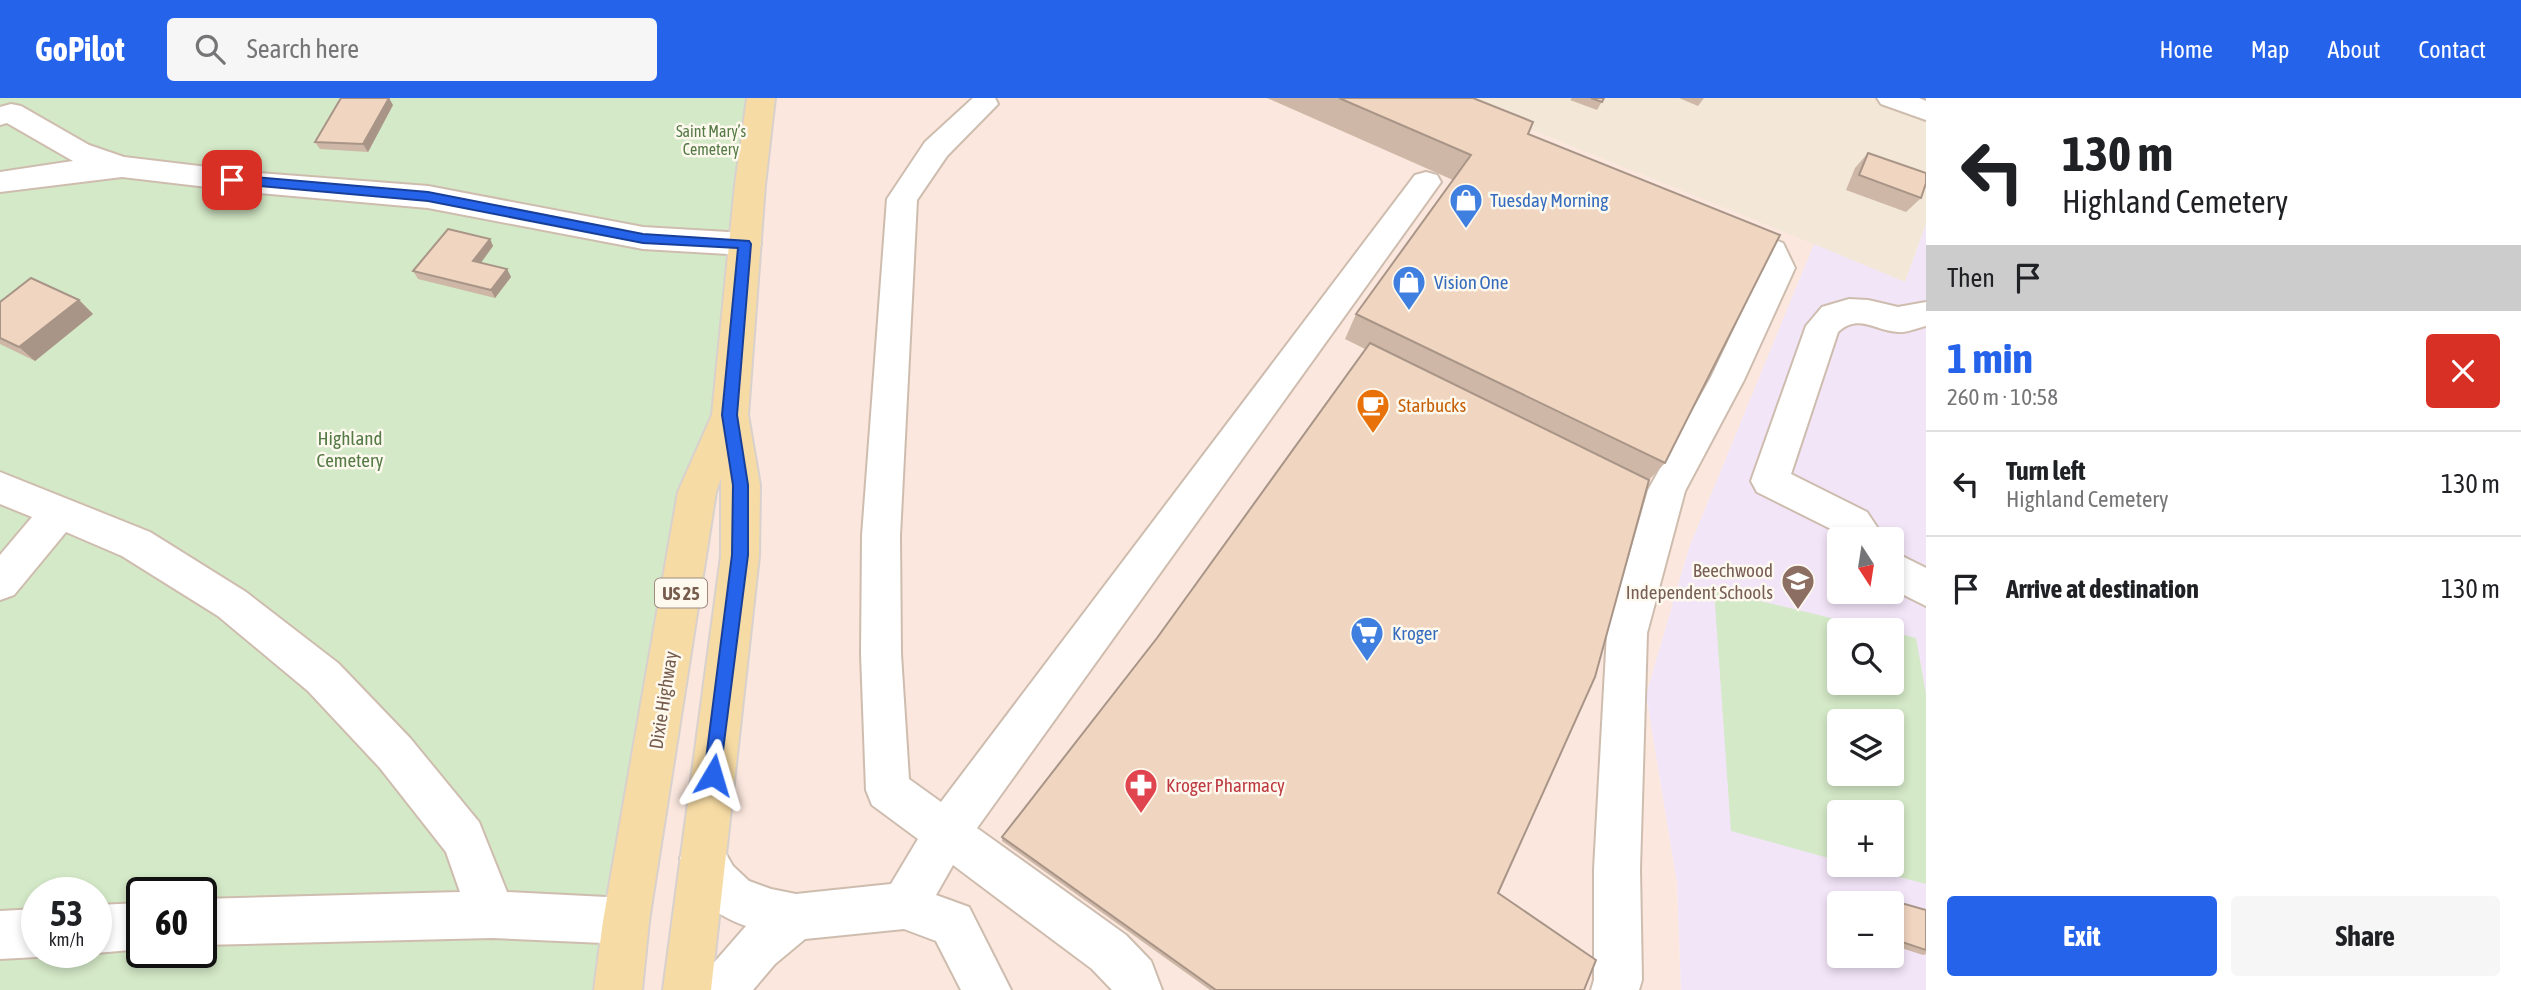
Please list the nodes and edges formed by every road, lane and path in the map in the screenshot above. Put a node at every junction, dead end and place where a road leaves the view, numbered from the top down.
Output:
1 (761, 98) edge
2 (1891, 98) edge
3 (984, 104) dead end
4 (9, 108) edge
5 (1926, 111) edge
6 (122, 167) junction
7 (15, 180) edge
8 (1426, 182) dead end
9 (0, 193) edge
10 (1697, 219) edge
11 (745, 244) junction
12 (1926, 314) edge
13 (730, 415) junction
14 (0, 487) edge
15 (61, 511) junction
16 (1853, 527) edge
17 (1904, 575) edge
18 (0, 583) edge
19 (1926, 589) edge
20 (947, 832) junction
21 (703, 858) junction
22 (904, 906) junction
23 (492, 915) junction
24 (796, 917) junction
25 (626, 921) junction
26 (217, 922) edge
27 (21, 934) edge
28 (0, 935) edge
29 (618, 990) edge
30 (687, 990) edge
31 (722, 990) edge
32 (987, 990) edge
33 (1138, 990) edge
34 (1615, 990) edge

1 - 11 main road, Dixie Highway / US 25
2 - 5 street
3 - 20 street
4 - 6 street
6 - 7 street
6 - 11 street
7 - 9 street
8 - 20 street
10 - 34 street
11 - 13 main road, Dixie Highway / US 25
12 - 16 street
13 - 21 main road, Dixie Highway / US 25
13 - 25 main road, Dixie Highway / US 25
14 - 15 street
15 - 18 street
15 - 23 street
17 - 19 street
20 - 22 street
20 - 33 street
21 - 24 street
21 - 30 main road, Dixie Highway / US 25
22 - 24 street
22 - 32 street
23 - 25 street
23 - 26 street
24 - 31 street
25 - 29 main road, Dixie Highway / US 25
27 - 28 street

